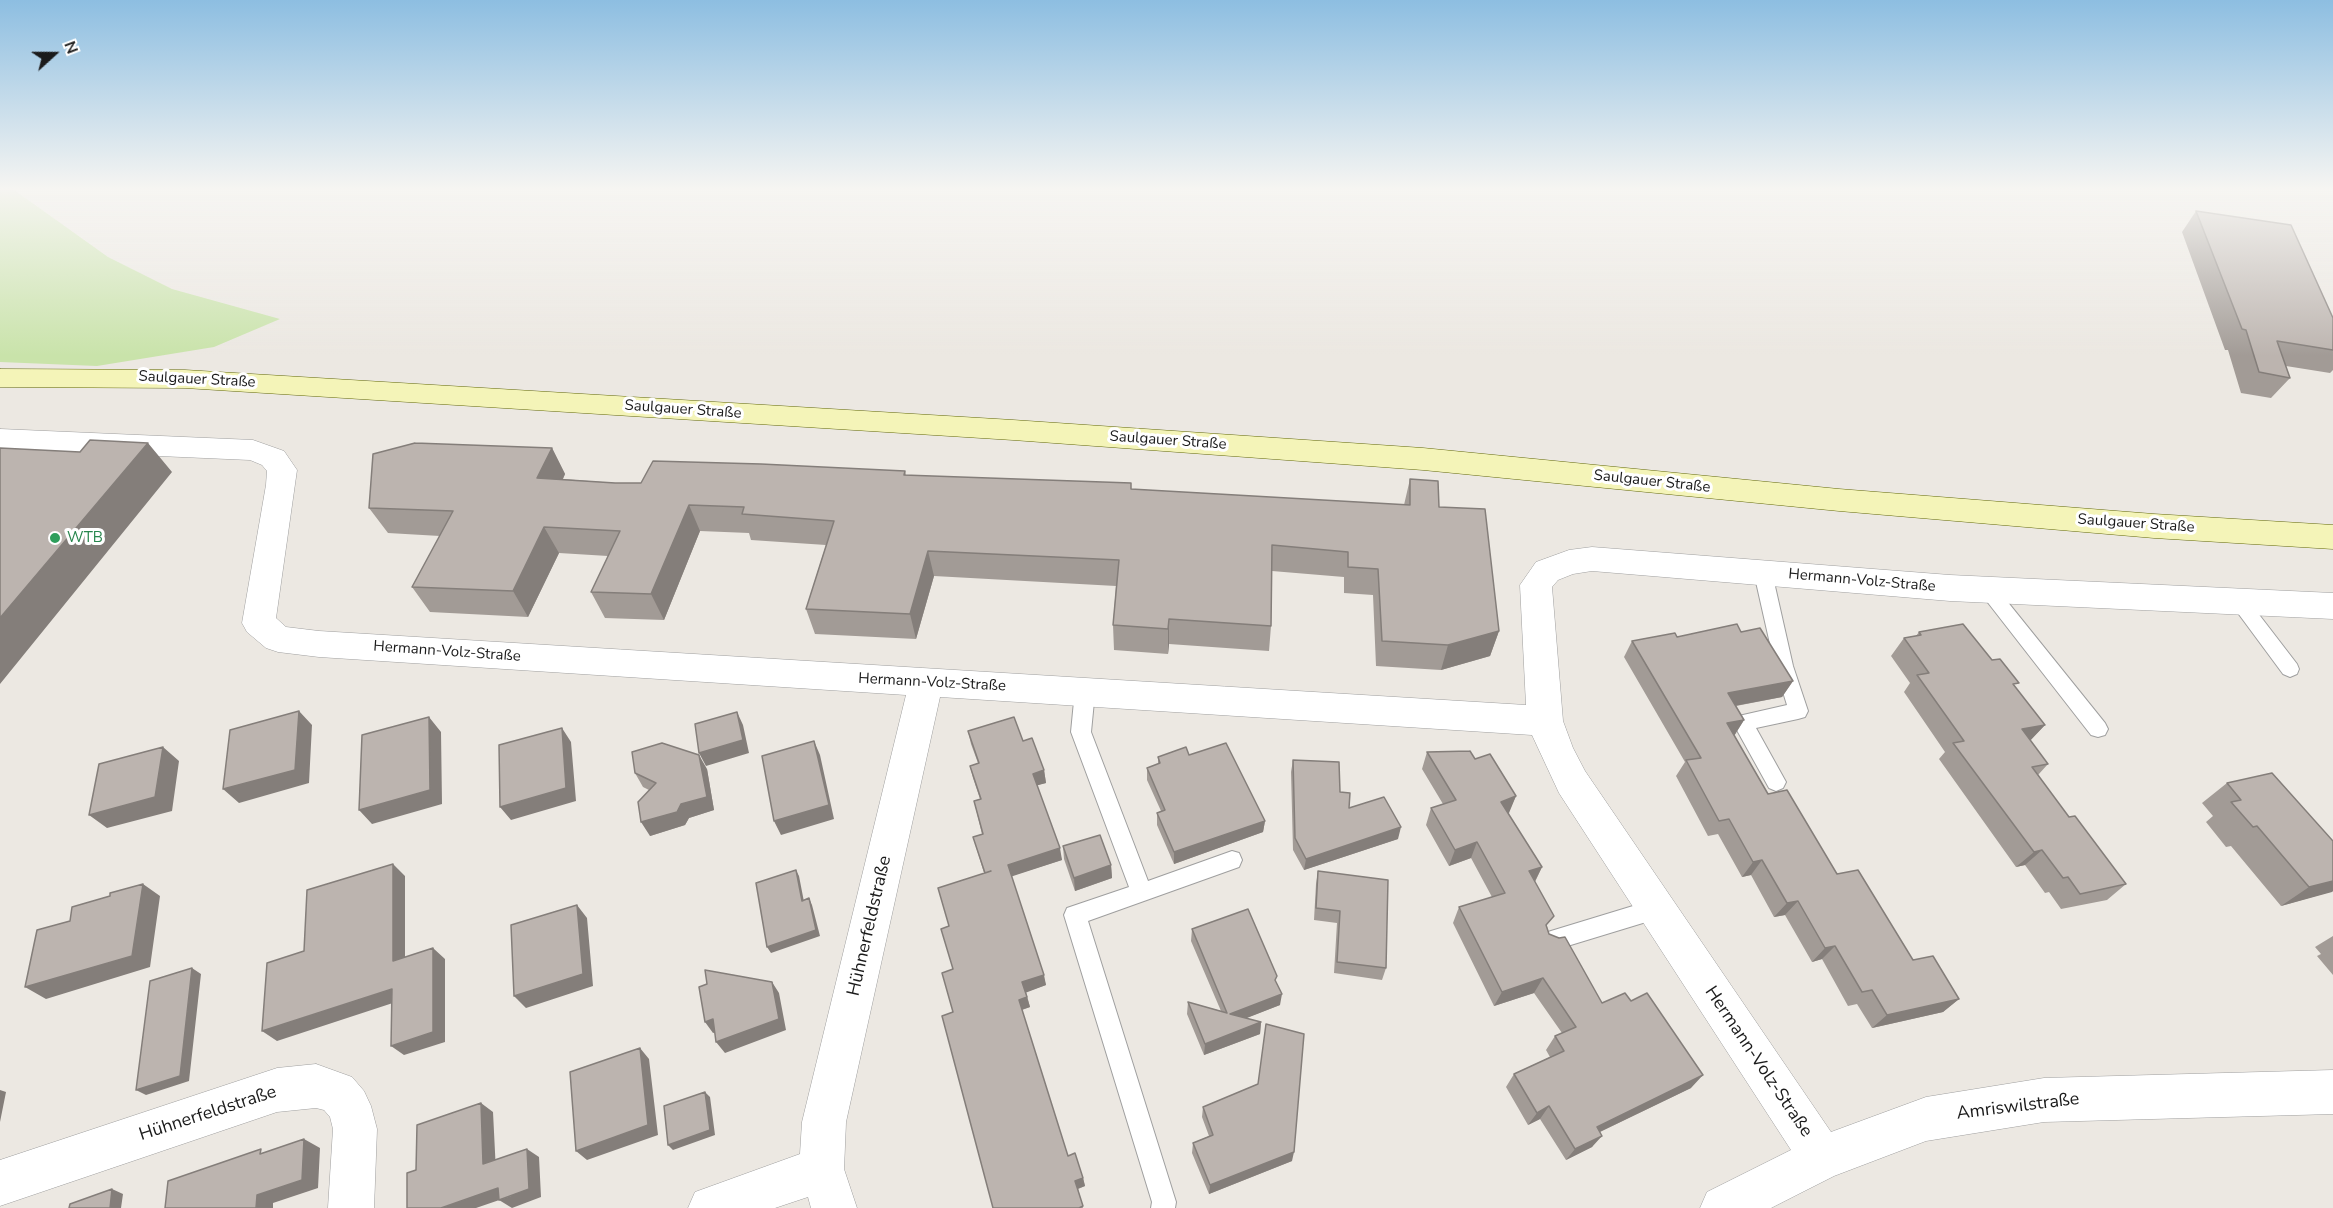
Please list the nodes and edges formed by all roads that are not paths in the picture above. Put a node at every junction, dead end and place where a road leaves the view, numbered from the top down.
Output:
1 (0, 378) edge
2 (0, 439) edge
3 (2333, 537) edge
4 (1763, 573) junction
5 (1988, 590) junction
6 (2238, 600) junction
7 (2333, 606) edge
8 (2290, 669) dead end
9 (926, 684) junction
10 (1085, 691) junction
11 (1545, 720) junction
12 (2098, 729) dead end
13 (1776, 782) dead end
14 (1232, 860) dead end
15 (1142, 892) junction
16 (1656, 909) junction
17 (1551, 941) edge
18 (2333, 1092) edge
19 (1822, 1158) junction
20 (0, 1183) edge
21 (828, 1189) edge
22 (351, 1208) edge
23 (711, 1208) edge
24 (1163, 1208) edge
25 (1723, 1208) edge

1 - 3 main road, Saulgauer Straße
2 - 9 street, Hermann-Volz-Straße
4 - 5 street, Hermann-Volz-Straße
4 - 11 street, Hermann-Volz-Straße
4 - 13 lane
5 - 6 street, Hermann-Volz-Straße
5 - 12 lane
6 - 7 street, Hermann-Volz-Straße
6 - 8 lane
9 - 10 street, Hermann-Volz-Straße
9 - 21 street, Hühnerfeldstraße
10 - 11 street, Hermann-Volz-Straße
10 - 15 lane
11 - 16 street, Hermann-Volz-Straße
14 - 15 lane
15 - 24 lane
16 - 17 lane
16 - 19 street, Hermann-Volz-Straße
18 - 19 street, Amriswilstraße
19 - 25 street, Amriswilstraße
20 - 22 street, Hühnerfeldstraße
21 - 23 street, Hühnerfeldstraße

